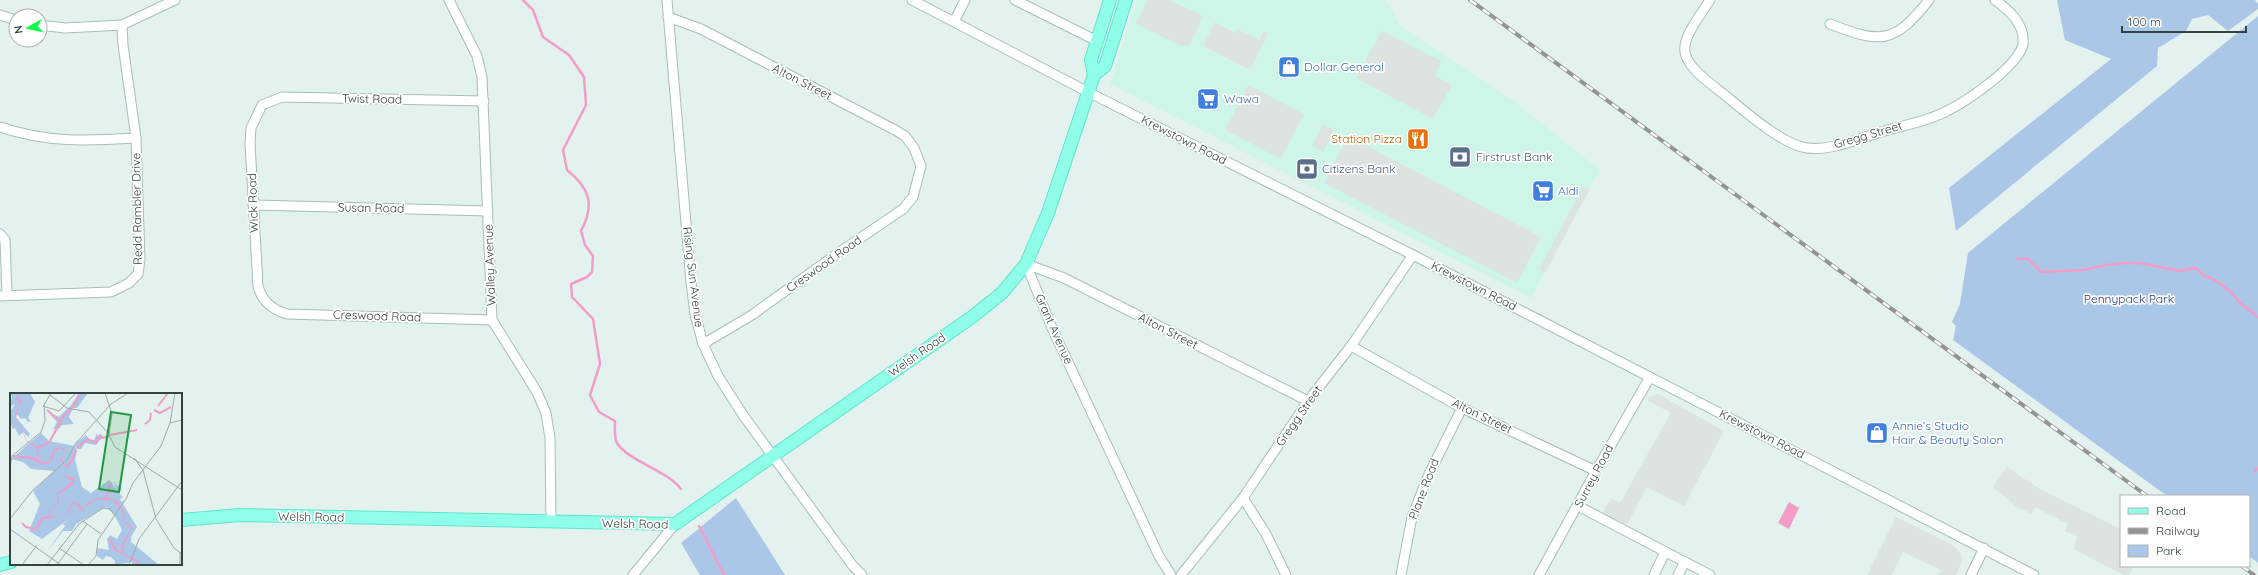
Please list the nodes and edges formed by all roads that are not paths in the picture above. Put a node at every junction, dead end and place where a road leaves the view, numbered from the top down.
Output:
1 (175, 0) edge
2 (449, 0) edge
3 (666, 0) edge
4 (912, 0) edge
5 (965, 0) edge
6 (1015, 0) edge
7 (1110, 0) edge
8 (1126, 0) edge
9 (1710, 0) edge
10 (1929, 0) edge
11 (1995, 0) edge
12 (668, 17) junction
13 (954, 22) junction
14 (1830, 24) dead end
15 (122, 25) junction
16 (48, 26) edge
17 (1097, 41) junction
18 (1094, 75) junction
19 (1088, 92) junction
20 (484, 101) junction
21 (262, 105) joint
22 (0, 127) edge
23 (136, 138) junction
24 (920, 164) joint
25 (254, 205) junction
26 (488, 211) junction
27 (0, 234) edge
28 (1413, 255) junction
29 (1026, 264) junction
30 (3, 295) edge
31 (265, 301) joint
32 (492, 320) junction
33 (703, 344) junction
34 (1350, 346) junction
35 (1650, 377) junction
36 (1308, 401) junction
37 (1462, 408) junction
38 (772, 456) junction
39 (1596, 470) junction
40 (1243, 498) junction
41 (1578, 506) junction
42 (182, 520) edge
43 (551, 522) junction
44 (675, 524) junction
45 (1984, 548) junction
46 (1665, 552) junction
47 (10, 562) edge
48 (1685, 562) junction
49 (0, 565) edge
50 (632, 575) edge
51 (862, 575) edge
52 (1171, 575) edge
53 (1181, 575) edge
54 (1286, 575) edge
55 (1401, 575) edge
56 (1539, 575) edge
57 (1654, 575) edge
58 (1678, 575) edge
59 (1710, 575) edge
60 (1971, 575) edge
61 (2034, 575) edge

1 - 15 street
2 - 20 street, Walley Avenue
3 - 12 street, Rising Sun Avenue
4 - 13 street, Krewstown Road
5 - 13 street
6 - 17 street
7 - 17 main road
8 - 18 main road
9 - 11 street, Gregg Street
10 - 14 street
12 - 24 street, Alton Street
12 - 33 street, Rising Sun Avenue
13 - 19 street, Krewstown Road
15 - 16 street
15 - 23 street, Redd Rambler Drive
17 - 18 main road
18 - 19 main road
19 - 28 street, Krewstown Road
19 - 29 main road
20 - 21 street, Twist Road
20 - 26 street, Walley Avenue
21 - 25 street, Wick Road
22 - 23 street
23 - 30 street, Redd Rambler Drive
24 - 33 street, Creswood Road
25 - 26 street, Susan Road
25 - 31 street, Wick Road
26 - 32 street, Walley Avenue
27 - 30 street
28 - 34 street, Gregg Street
28 - 35 street, Krewstown Road
29 - 36 street, Alton Street
29 - 38 main road, Welsh Road
29 - 52 street, Grant Avenue
31 - 32 street, Creswood Road
32 - 43 street, Walley Avenue
33 - 38 street, Rising Sun Avenue
34 - 36 street, Gregg Street
34 - 37 street, Alton Street
35 - 39 street, Surrey Road
35 - 45 street, Krewstown Road
36 - 40 street, Gregg Street
37 - 39 street, Alton Street
37 - 55 street, Plane Road
38 - 44 main road, Welsh Road
38 - 51 street, Rising Sun Avenue
39 - 41 street, Surrey Road
40 - 53 street, Gregg Street
40 - 54 street
41 - 46 street
41 - 56 street, Surrey Road
42 - 43 main road, Welsh Road
43 - 44 main road, Welsh Road
44 - 50 street
45 - 60 street
45 - 61 street, Krewstown Road
46 - 48 street
46 - 57 street
47 - 49 main road
48 - 58 street
48 - 59 street

